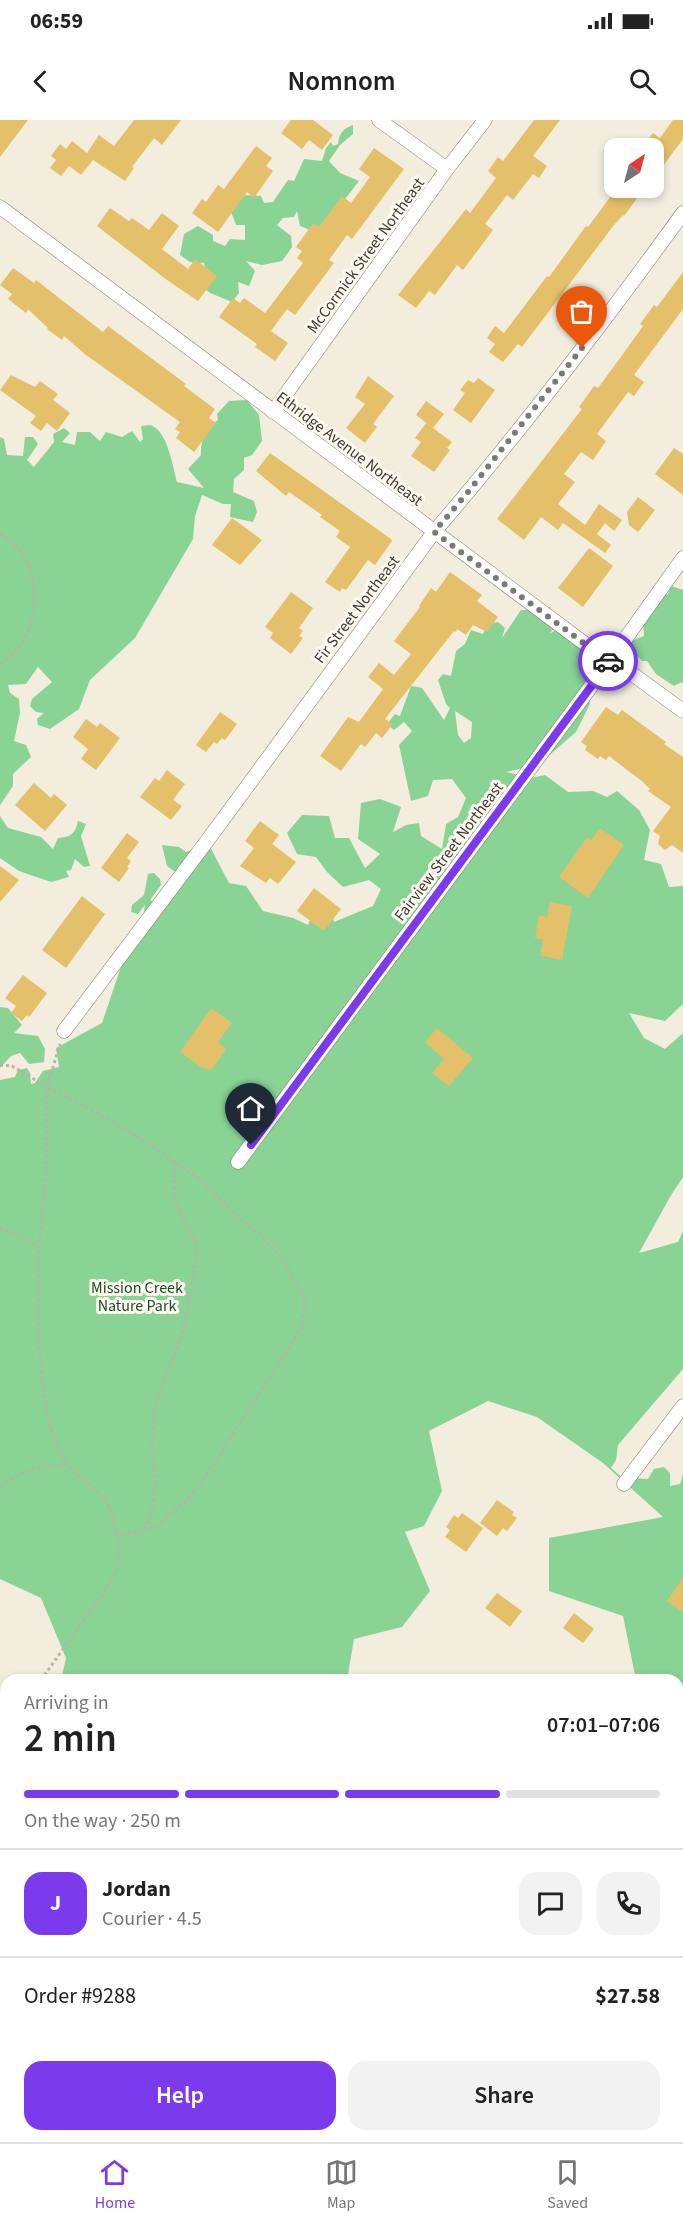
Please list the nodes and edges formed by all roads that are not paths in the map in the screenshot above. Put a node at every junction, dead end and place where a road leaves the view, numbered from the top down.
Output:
1 (379, 120) edge
2 (486, 120) edge
3 (447, 169) junction
4 (0, 207) edge
5 (683, 213) edge
6 (273, 412) junction
7 (434, 532) junction
8 (683, 558) edge
9 (608, 661) junction
10 (683, 711) edge
11 (64, 1031) road end
12 (238, 1162) dead end
13 (683, 1406) edge
14 (624, 1484) dead end

1 - 3 street
2 - 3 street, McCormick Street Northeast
3 - 6 street, McCormick Street Northeast
4 - 6 street, Ethridge Avenue Northeast
5 - 7 street, Fir Street Northeast
6 - 7 street, Ethridge Avenue Northeast
7 - 9 street, Ethridge Avenue Northeast
7 - 11 street, Fir Street Northeast
8 - 9 street, Fairview Street Northeast
9 - 10 street, Ethridge Avenue Northeast
9 - 12 street, Fairview Street Northeast
13 - 14 street

